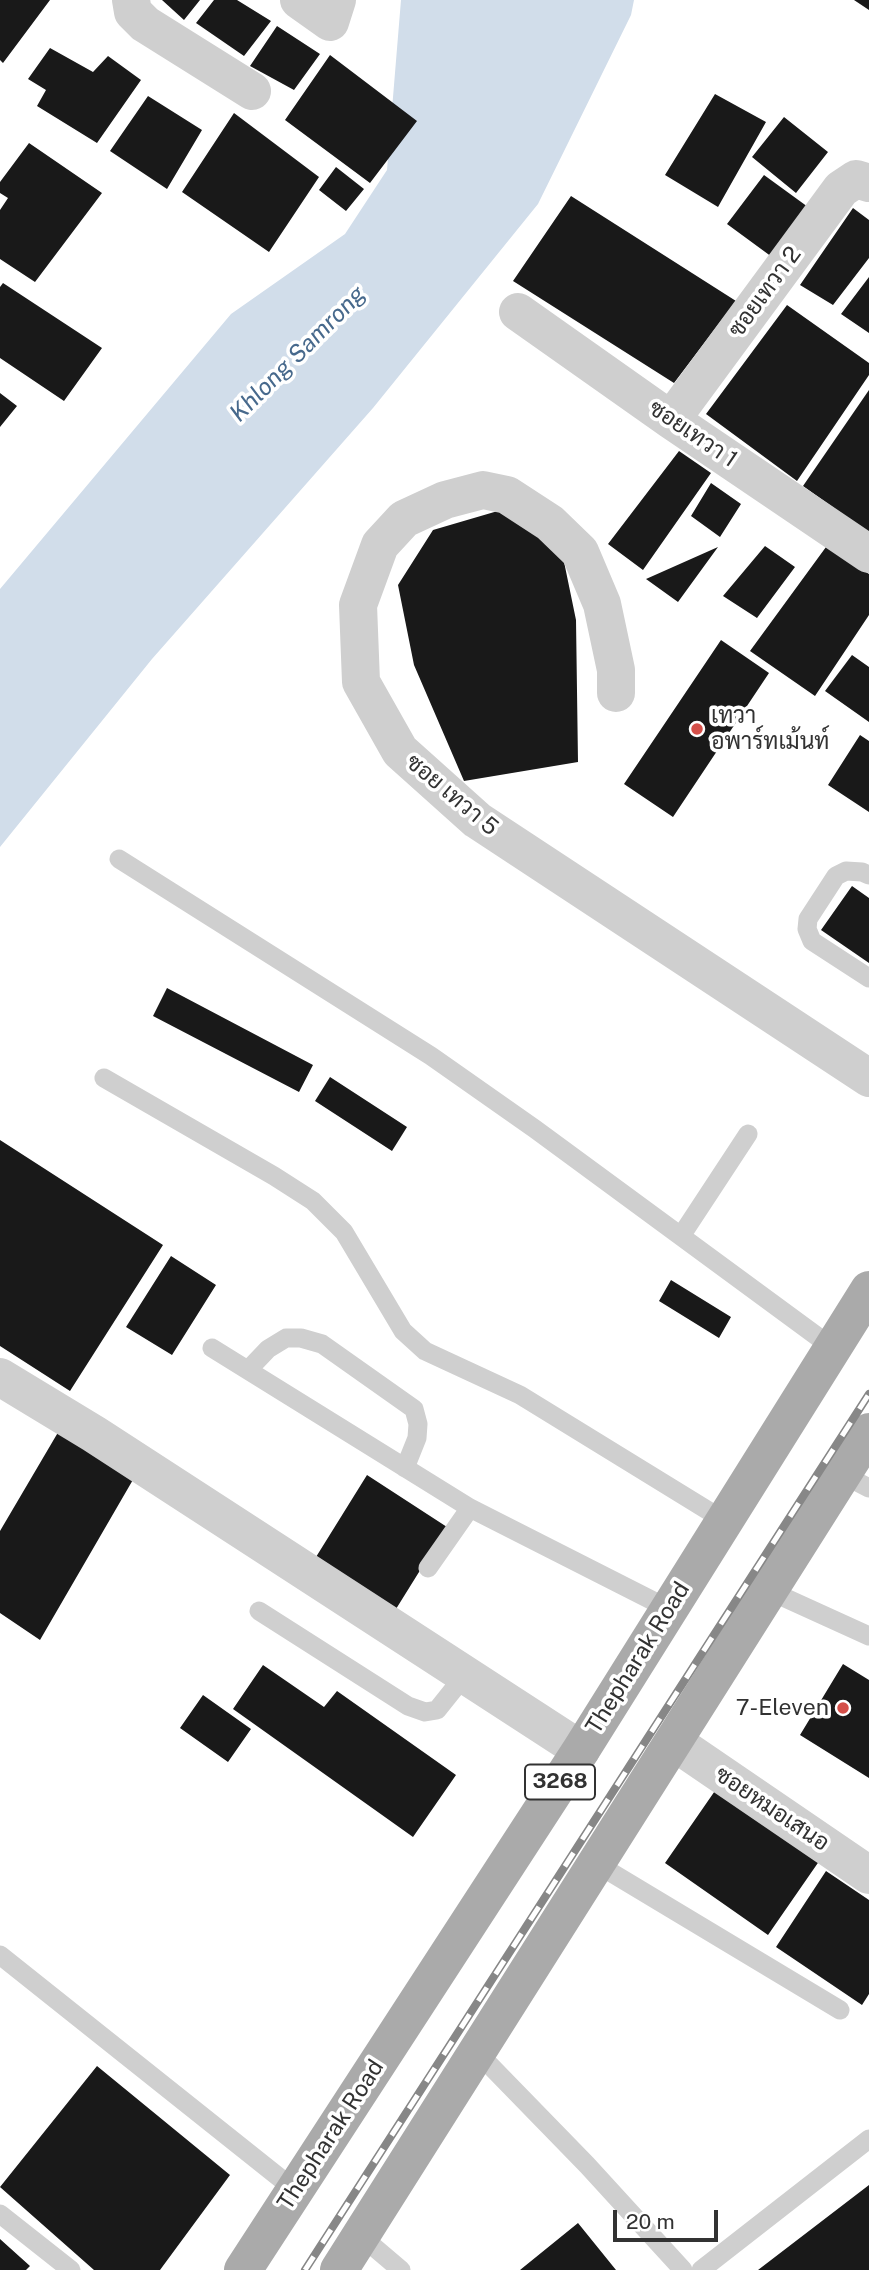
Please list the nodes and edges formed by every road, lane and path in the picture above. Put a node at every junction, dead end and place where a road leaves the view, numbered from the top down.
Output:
1 (131, 0) edge
2 (299, 0) edge
3 (337, 0) edge
4 (251, 91) dead end
5 (869, 183) edge
6 (519, 312) dead end
7 (671, 420) junction
8 (869, 554) edge
9 (616, 693) dead end
10 (119, 859) dead end
11 (869, 876) edge
12 (869, 978) edge
13 (104, 1078) dead end
14 (869, 1078) edge
15 (748, 1134) dead end
16 (681, 1236) junction
17 (869, 1290) edge
18 (212, 1348) dead end
19 (833, 1348) junction
20 (248, 1370) junction
21 (0, 1377) edge
22 (869, 1432) edge
23 (405, 1468) junction
24 (855, 1481) edge
25 (470, 1508) junction
26 (725, 1521) junction
27 (428, 1568) dead end
28 (771, 1591) junction
29 (669, 1609) junction
30 (259, 1611) dead end
31 (869, 1636) edge
32 (465, 1675) junction
33 (674, 1742) junction
34 (580, 1750) junction
35 (597, 1864) junction
36 (869, 1875) edge
37 (0, 1955) edge
38 (839, 2010) dead end
39 (477, 2052) junction
40 (869, 2139) edge
41 (295, 2190) junction
42 (0, 2214) edge
43 (361, 2236) junction
44 (71, 2270) edge
45 (243, 2270) edge
46 (339, 2270) edge
47 (401, 2270) edge
48 (683, 2270) edge
49 (701, 2270) edge

1 - 4 street
2 - 3 street
5 - 7 street, ซอยเทวา 2
6 - 7 street, ซอยเทวา 1
7 - 8 street, ซอยเทวา 1
9 - 14 street, ซอย เทวา 5
10 - 16 lane
11 - 12 lane
13 - 26 lane
15 - 16 lane
16 - 19 lane
17 - 19 main road, Thepharak Road / 3268
18 - 20 lane
19 - 26 main road, Thepharak Road / 3268
20 - 23 lane
20 - 23 lane
21 - 32 street
22 - 24 main road
23 - 25 lane
24 - 28 main road
25 - 27 lane
25 - 29 lane
26 - 29 main road, Thepharak Road / 3268
28 - 31 lane
28 - 33 main road
29 - 34 main road, Thepharak Road / 3268
30 - 32 lane
32 - 34 street
33 - 35 main road
33 - 36 street, ซอยหมอเสนอ
34 - 41 main road, Thepharak Road / 3268
35 - 38 lane
35 - 39 main road
37 - 41 lane
39 - 43 main road
39 - 48 lane
40 - 49 lane
41 - 45 main road, Thepharak Road / 3268
42 - 44 lane
43 - 46 main road
43 - 47 lane

